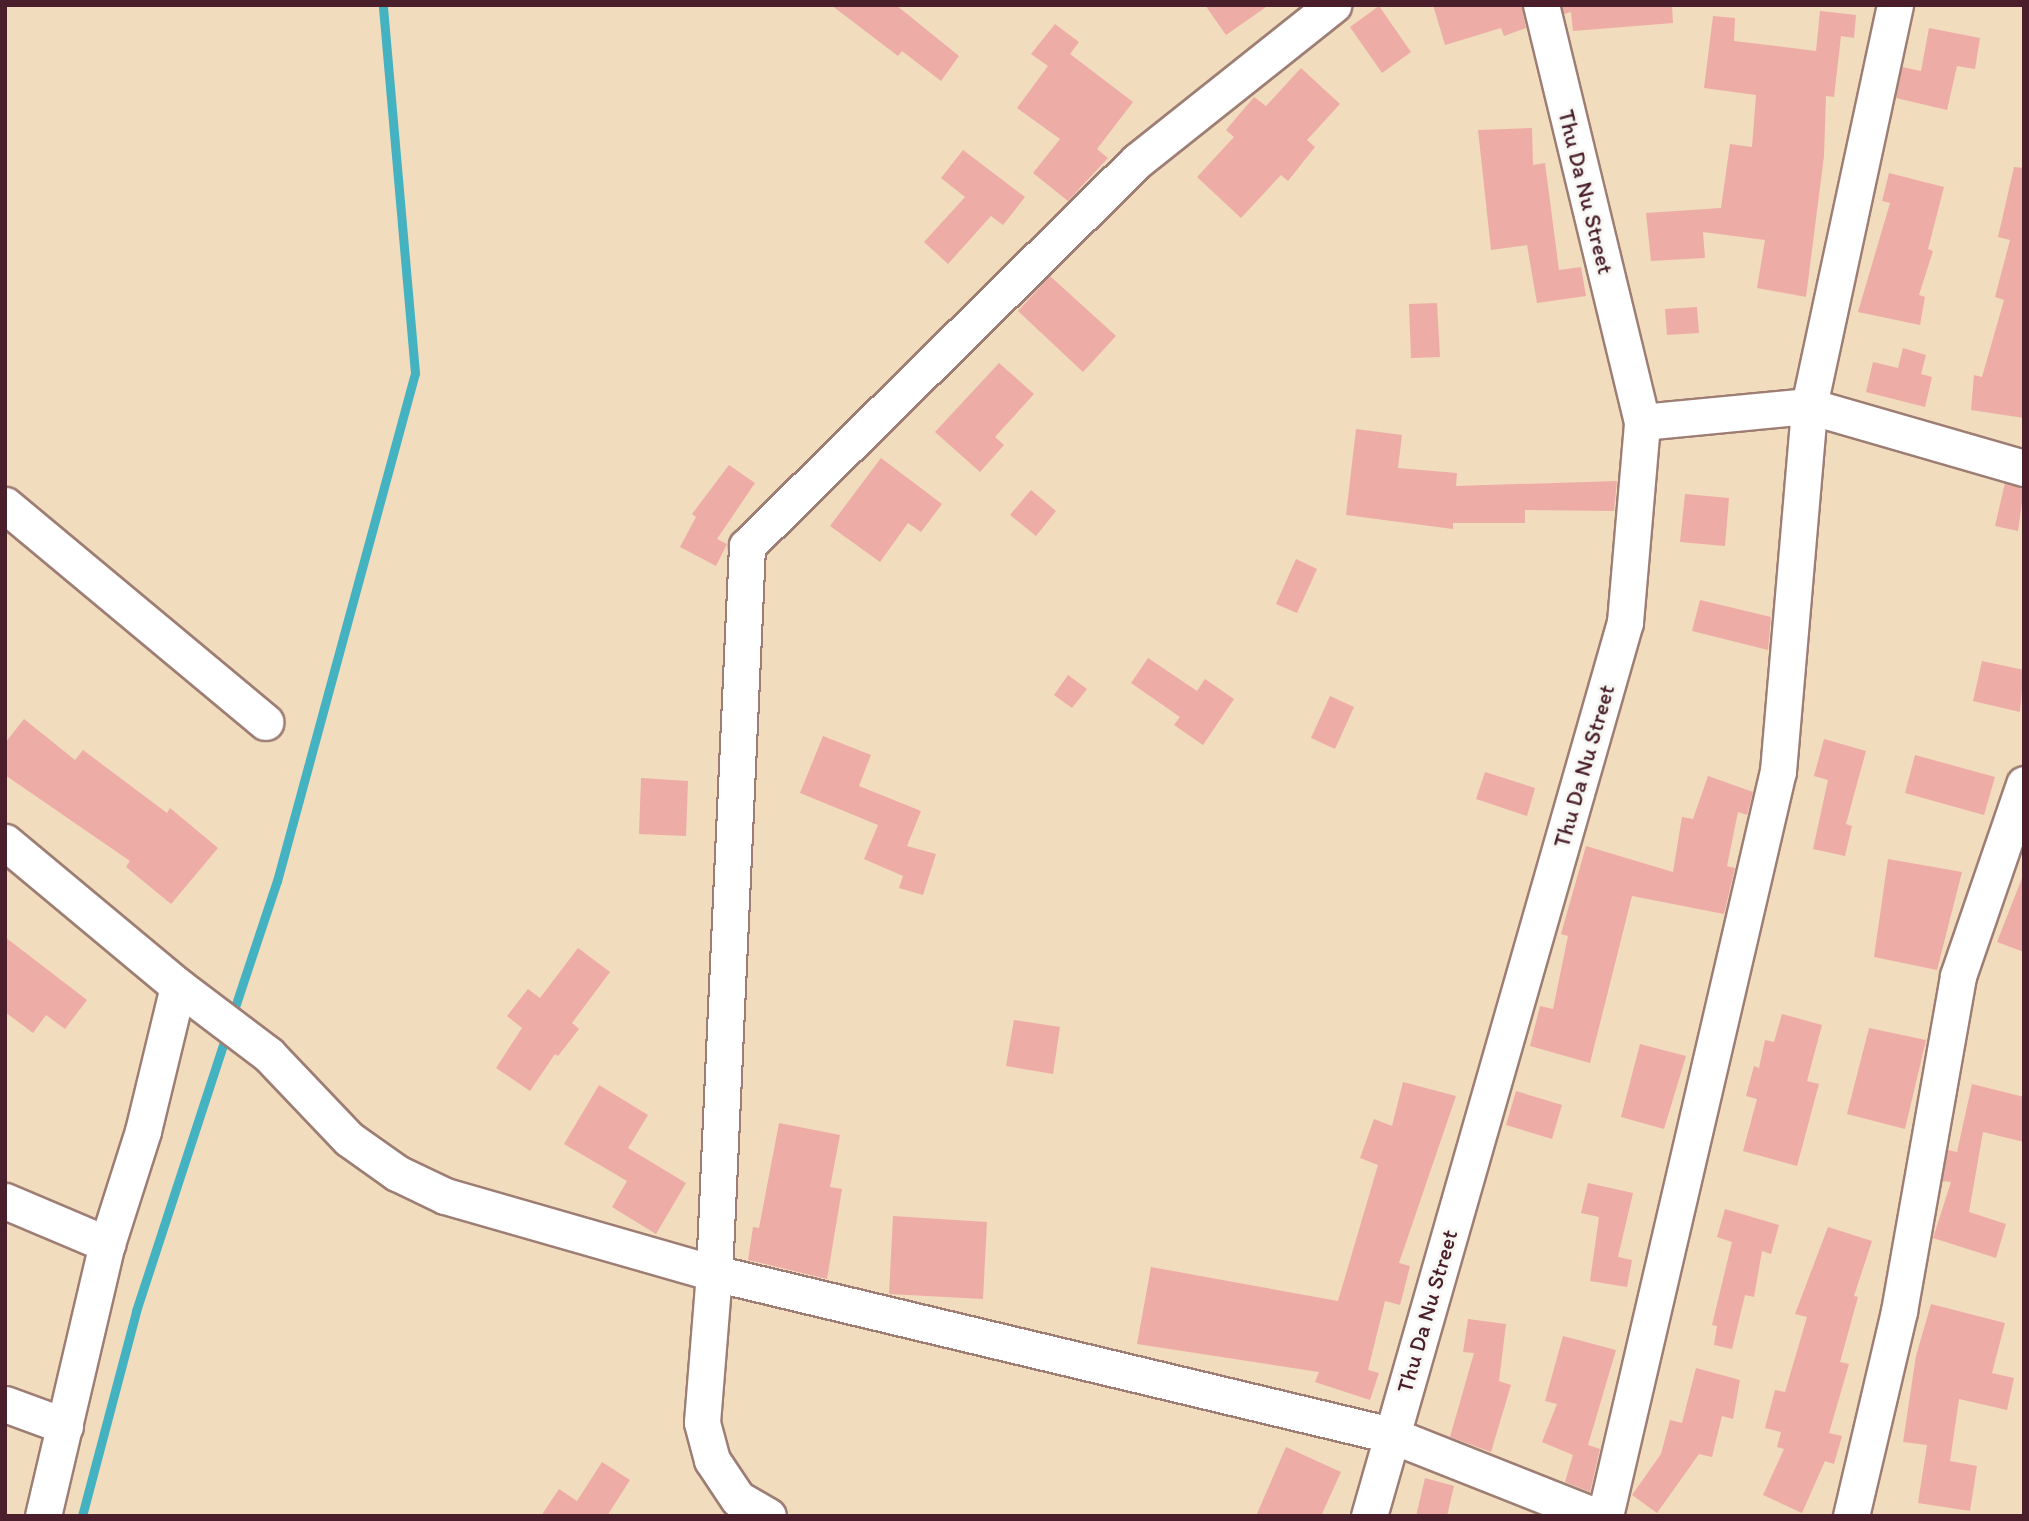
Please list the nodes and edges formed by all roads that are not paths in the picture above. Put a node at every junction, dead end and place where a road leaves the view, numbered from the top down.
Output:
1 (1333, 5) edge
2 (1541, 5) edge
3 (1895, 5) edge
4 (1809, 406) junction
5 (1642, 422) junction
6 (2024, 468) edge
7 (5, 505) edge
8 (265, 722) dead end
9 (2024, 784) edge
10 (5, 842) edge
11 (178, 986) junction
12 (5, 1200) edge
13 (107, 1244) junction
14 (714, 1273) junction
15 (5, 1404) edge
16 (65, 1426) junction
17 (1391, 1435) junction
18 (43, 1516) edge
19 (768, 1516) edge
20 (1368, 1516) edge
21 (1596, 1516) edge
22 (1605, 1516) edge
23 (1851, 1516) edge

1 - 14 street
2 - 5 street, Thu Da Nu Street
3 - 4 street
4 - 5 street
4 - 6 street
4 - 22 street
5 - 17 street, Thu Da Nu Street
7 - 8 street
9 - 23 street
10 - 11 street
11 - 13 street
11 - 14 street
12 - 13 street
13 - 16 street
14 - 17 street
14 - 19 street
15 - 16 street
16 - 18 street
17 - 20 street, Thu Da Nu Street
17 - 21 street

